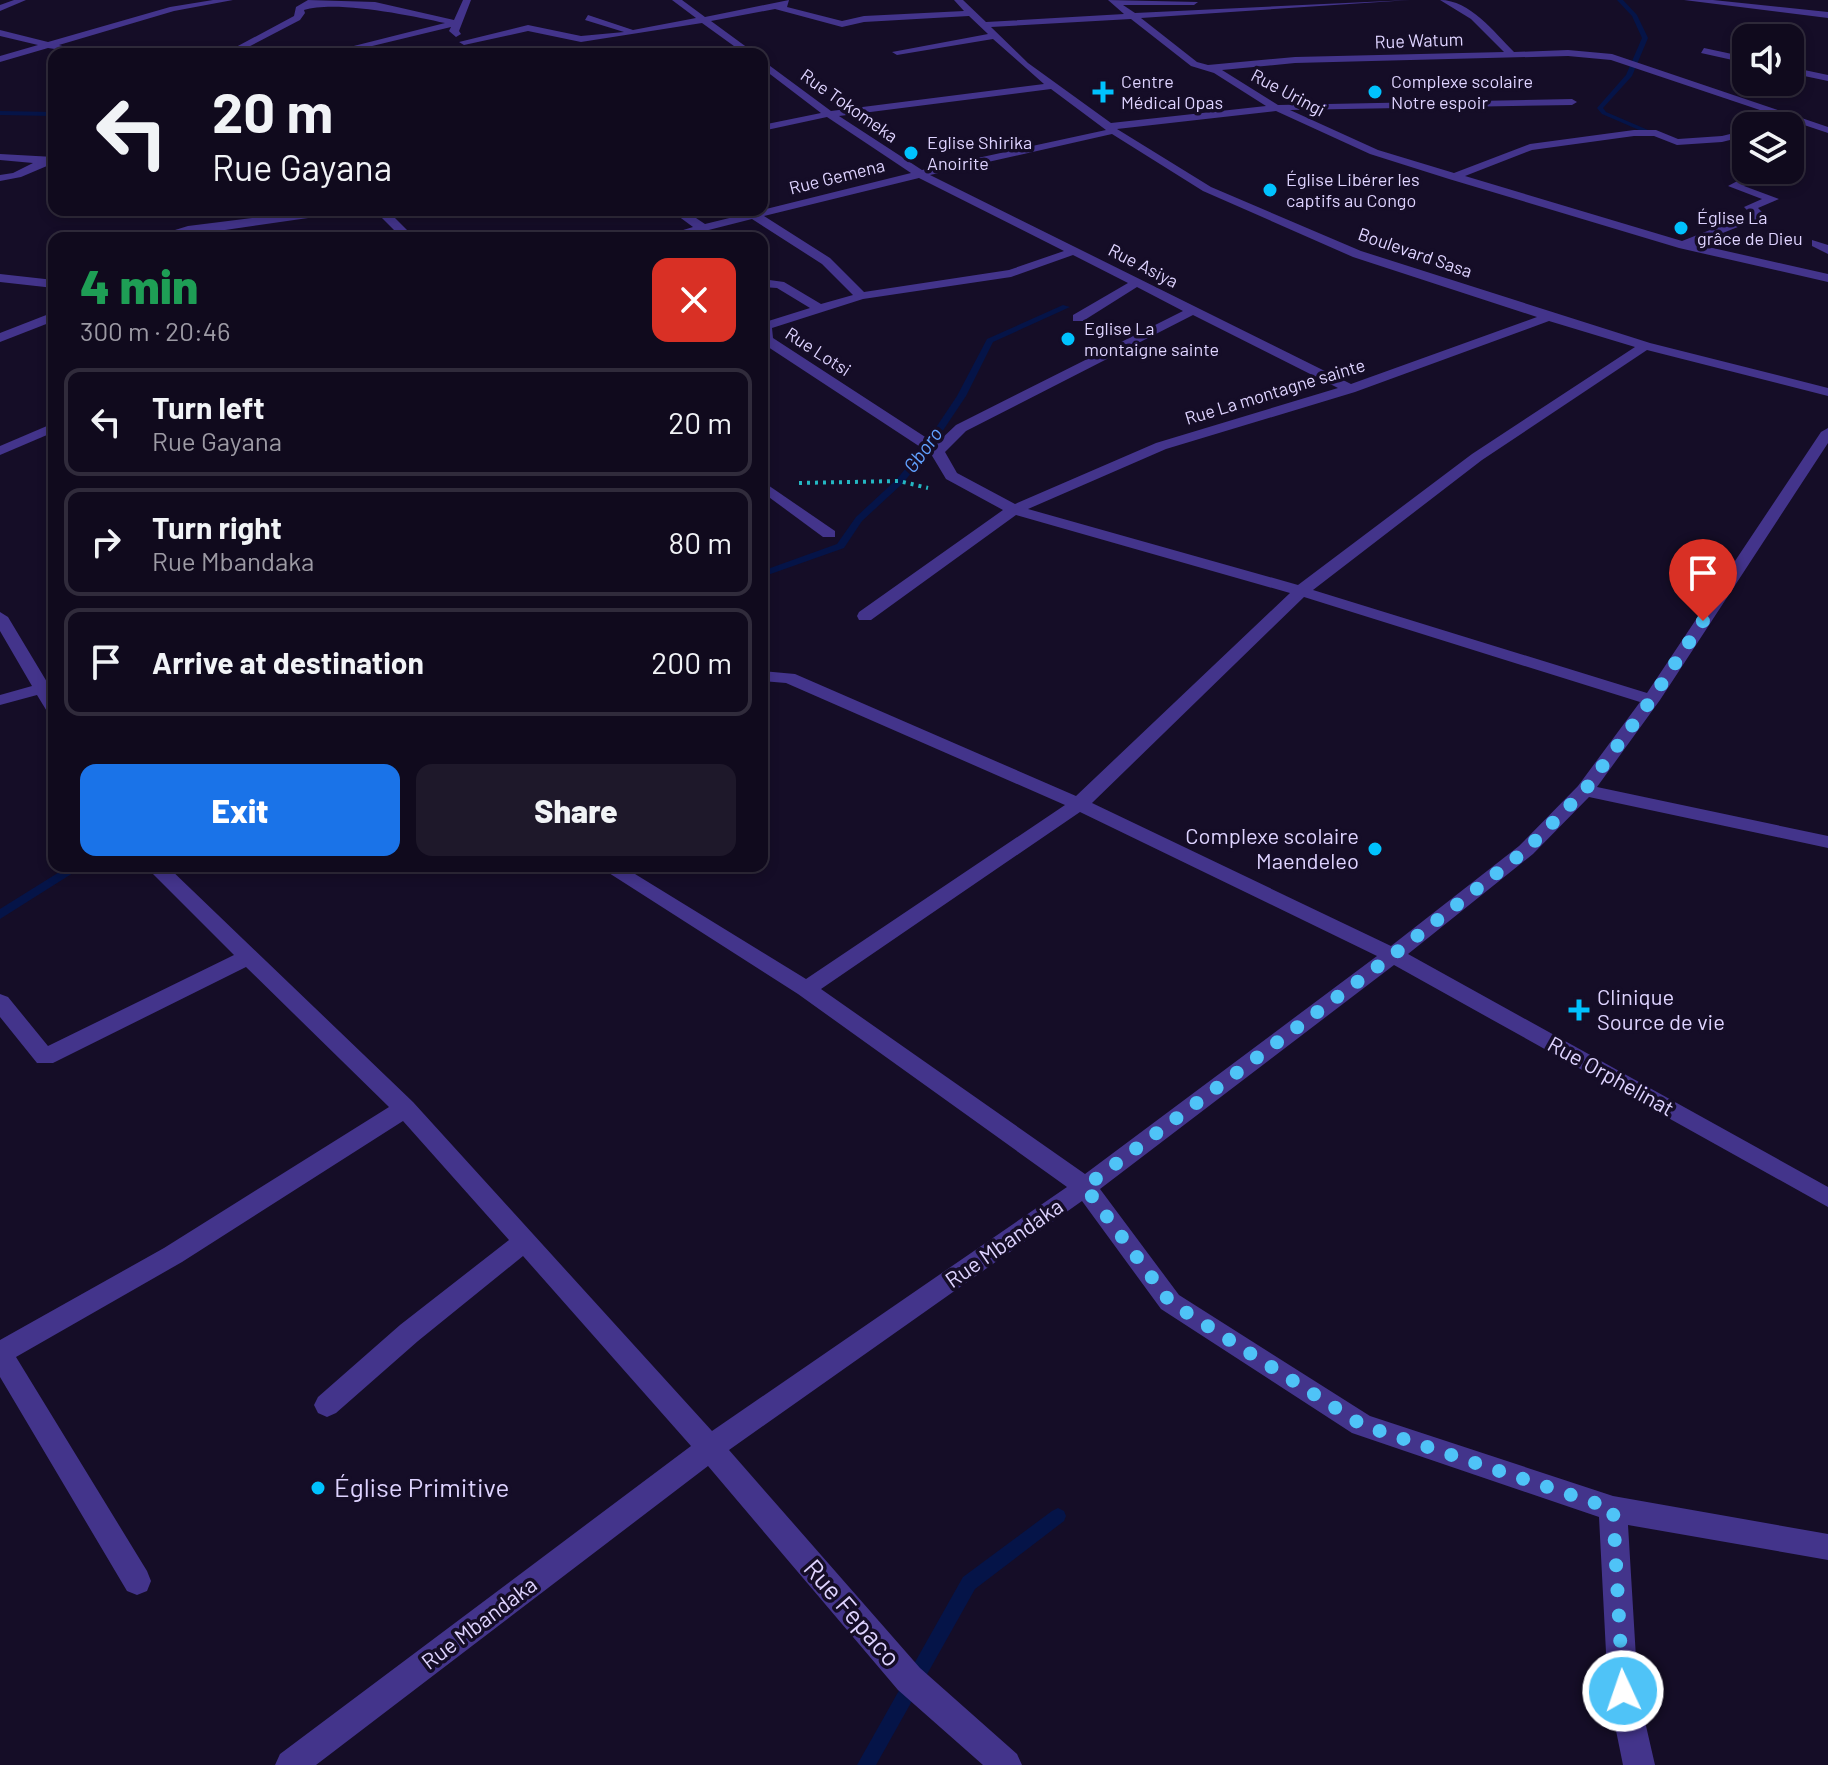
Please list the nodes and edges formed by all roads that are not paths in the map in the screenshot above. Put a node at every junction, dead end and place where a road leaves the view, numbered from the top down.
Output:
1 (22, 0) edge
2 (229, 0) edge
3 (317, 0) edge
4 (467, 0) edge
5 (676, 0) edge
6 (785, 0) edge
7 (958, 0) edge
8 (1207, 0) edge
9 (1406, 0) edge
10 (1444, 0) edge
11 (1688, 0) edge
12 (1113, 1) edge
13 (776, 7) junction
14 (0, 8) edge
15 (969, 13) junction
16 (1828, 15) edge
17 (588, 18) dead end
18 (1136, 18) junction
19 (708, 20) junction
20 (457, 23) junction
21 (983, 25) junction
22 (0, 33) edge
23 (636, 33) junction
24 (996, 36) junction
25 (18, 37) junction
26 (0, 40) edge
27 (464, 42) junction
28 (46, 44) junction
29 (61, 48) edge
30 (240, 48) edge
31 (352, 48) edge
32 (470, 48) edge
33 (743, 48) edge
34 (1704, 51) dead end
35 (897, 52) dead end
36 (1511, 54) junction
37 (1732, 57) edge
38 (0, 59) edge
39 (1828, 62) edge
40 (768, 68) edge
41 (1209, 68) junction
42 (775, 73) junction
43 (1804, 73) edge
44 (768, 74) edge
45 (1815, 75) junction
46 (1828, 78) edge
47 (1053, 86) junction
48 (1572, 102) dead end
49 (1275, 107) junction
50 (1779, 112) edge
51 (829, 114) junction
52 (1804, 121) edge
53 (768, 127) edge
54 (1111, 129) junction
55 (1828, 130) edge
56 (1732, 136) edge
57 (0, 157) edge
58 (48, 160) edge
59 (48, 161) edge
60 (920, 174) junction
61 (1453, 177) junction
62 (6, 178) edge
63 (1738, 184) edge
64 (0, 188) edge
65 (768, 213) edge
66 (296, 216) edge
67 (386, 216) edge
68 (685, 216) edge
69 (755, 216) joint
70 (701, 227) junction
71 (180, 232) edge
72 (403, 232) edge
73 (689, 232) edge
74 (1816, 243) dead end
75 (1683, 245) junction
76 (1828, 250) edge
77 (1074, 251) junction
78 (0, 278) edge
79 (48, 278) edge
80 (1828, 278) edge
81 (39, 282) junction
82 (48, 283) edge
83 (1136, 283) junction
84 (768, 284) edge
85 (861, 296) junction
86 (820, 309) junction
87 (1192, 311) junction
88 (1549, 317) junction
89 (48, 318) edge
90 (1078, 318) dead end
91 (768, 325) edge
92 (0, 338) edge
93 (768, 343) edge
94 (1645, 346) junction
95 (1350, 389) junction
96 (1828, 392) edge
97 (48, 430) edge
98 (1827, 436) edge
99 (0, 451) edge
100 (937, 451) junction
101 (768, 489) edge
102 (1014, 510) junction
103 (829, 534) dead end
104 (1301, 591) junction
105 (865, 616) dead end
106 (0, 617) edge
107 (768, 676) edge
108 (48, 686) edge
109 (0, 700) edge
110 (1651, 700) junction
111 (1585, 790) junction
112 (1079, 804) junction
113 (1828, 842) edge
114 (161, 872) edge
115 (618, 872) edge
116 (1393, 955) junction
117 (248, 957) junction
118 (806, 989) junction
119 (0, 1002) edge
120 (405, 1108) junction
121 (1085, 1187) junction
122 (1828, 1198) edge
123 (525, 1241) junction
124 (0, 1354) edge
125 (327, 1405) dead end
126 (710, 1448) junction
127 (1613, 1509) junction
128 (1828, 1547) edge
129 (137, 1581) dead end
130 (291, 1765) edge
131 (1006, 1765) edge
132 (1639, 1765) edge

1 - 14 street
2 - 28 street
3 - 20 street
3 - 30 street
4 - 20 street
5 - 19 street
6 - 13 street
7 - 15 street, Boulevard Sasa
8 - 12 street
9 - 18 street
10 - 36 street
11 - 16 street
12 - 18 street, Rue Uringi
13 - 15 street
13 - 19 street
15 - 21 street, Boulevard Sasa
17 - 23 street
18 - 21 street
18 - 41 street, Rue Uringi
19 - 23 street
19 - 33 street
20 - 27 street
20 - 31 street
21 - 24 street, Boulevard Sasa
22 - 25 street
23 - 27 street
24 - 35 street
24 - 47 street, Boulevard Sasa
25 - 26 street
25 - 28 street
27 - 32 street
28 - 29 street
28 - 38 street
34 - 37 street
36 - 41 street, Rue Watum
36 - 50 street, Rue Watum
39 - 45 street
40 - 42 street, Rue Tokomeka
41 - 49 street, Rue Uringi
42 - 44 street
42 - 51 street, Rue Tokomeka
43 - 45 street
45 - 46 street
47 - 51 street
47 - 54 street, Boulevard Sasa
48 - 49 street, Rue Gemena
49 - 54 street, Rue Gemena
49 - 61 street, Rue Uringi
51 - 53 street
51 - 60 street, Rue Tokomeka
52 - 55 street, Rue Watum
54 - 60 street, Rue Gemena
54 - 88 street, Boulevard Sasa
56 - 61 street
57 - 58 street
59 - 62 street
60 - 65 street, Rue Gemena
60 - 77 street, Rue Asiya
61 - 75 street, Rue Uringi
62 - 64 street
63 - 75 street
66 - 71 street
67 - 72 street
68 - 70 street
69 - 70 street, Rue Gemena
69 - 85 street
70 - 73 street, Rue Gemena
74 - 76 street
75 - 80 street, Rue Uringi
77 - 83 street, Rue Asiya
77 - 85 street, Rue Lotsi
78 - 81 street
79 - 81 street
81 - 82 street
83 - 87 street, Rue Asiya
83 - 90 street
84 - 86 street
85 - 86 street, Rue Lotsi
86 - 91 street, Rue Lotsi
87 - 95 street, Rue Asiya
87 - 100 street
88 - 94 street, Boulevard Sasa
88 - 95 street, Rue La montagne sainte
89 - 92 street
93 - 100 street, Rue Lotsi
94 - 96 street, Boulevard Sasa
94 - 104 street
95 - 102 street, Rue La montagne sainte
97 - 99 street
98 - 110 street, Rue Mbandaka
100 - 102 street, Rue Lotsi
101 - 103 street
102 - 104 street, Rue Lotsi
102 - 105 street, Rue La montagne sainte
104 - 110 street, Rue Lotsi
104 - 112 street
106 - 108 street
107 - 112 street, Rue Orphelinat
108 - 109 street
110 - 111 street, Rue Mbandaka
111 - 113 street
111 - 116 street, Rue Mbandaka
112 - 116 street, Rue Orphelinat
112 - 118 street
114 - 117 street, Rue Fepaco
115 - 118 street
116 - 121 street, Rue Mbandaka
116 - 122 street, Rue Orphelinat
117 - 119 street
117 - 120 street, Rue Fepaco
118 - 121 street
120 - 123 street, Rue Fepaco
120 - 124 street
121 - 126 street, Rue Mbandaka
121 - 127 street
123 - 125 street
123 - 126 street, Rue Fepaco
124 - 129 street
126 - 130 street, Rue Mbandaka
126 - 131 street, Rue Fepaco
127 - 128 street
127 - 132 street

